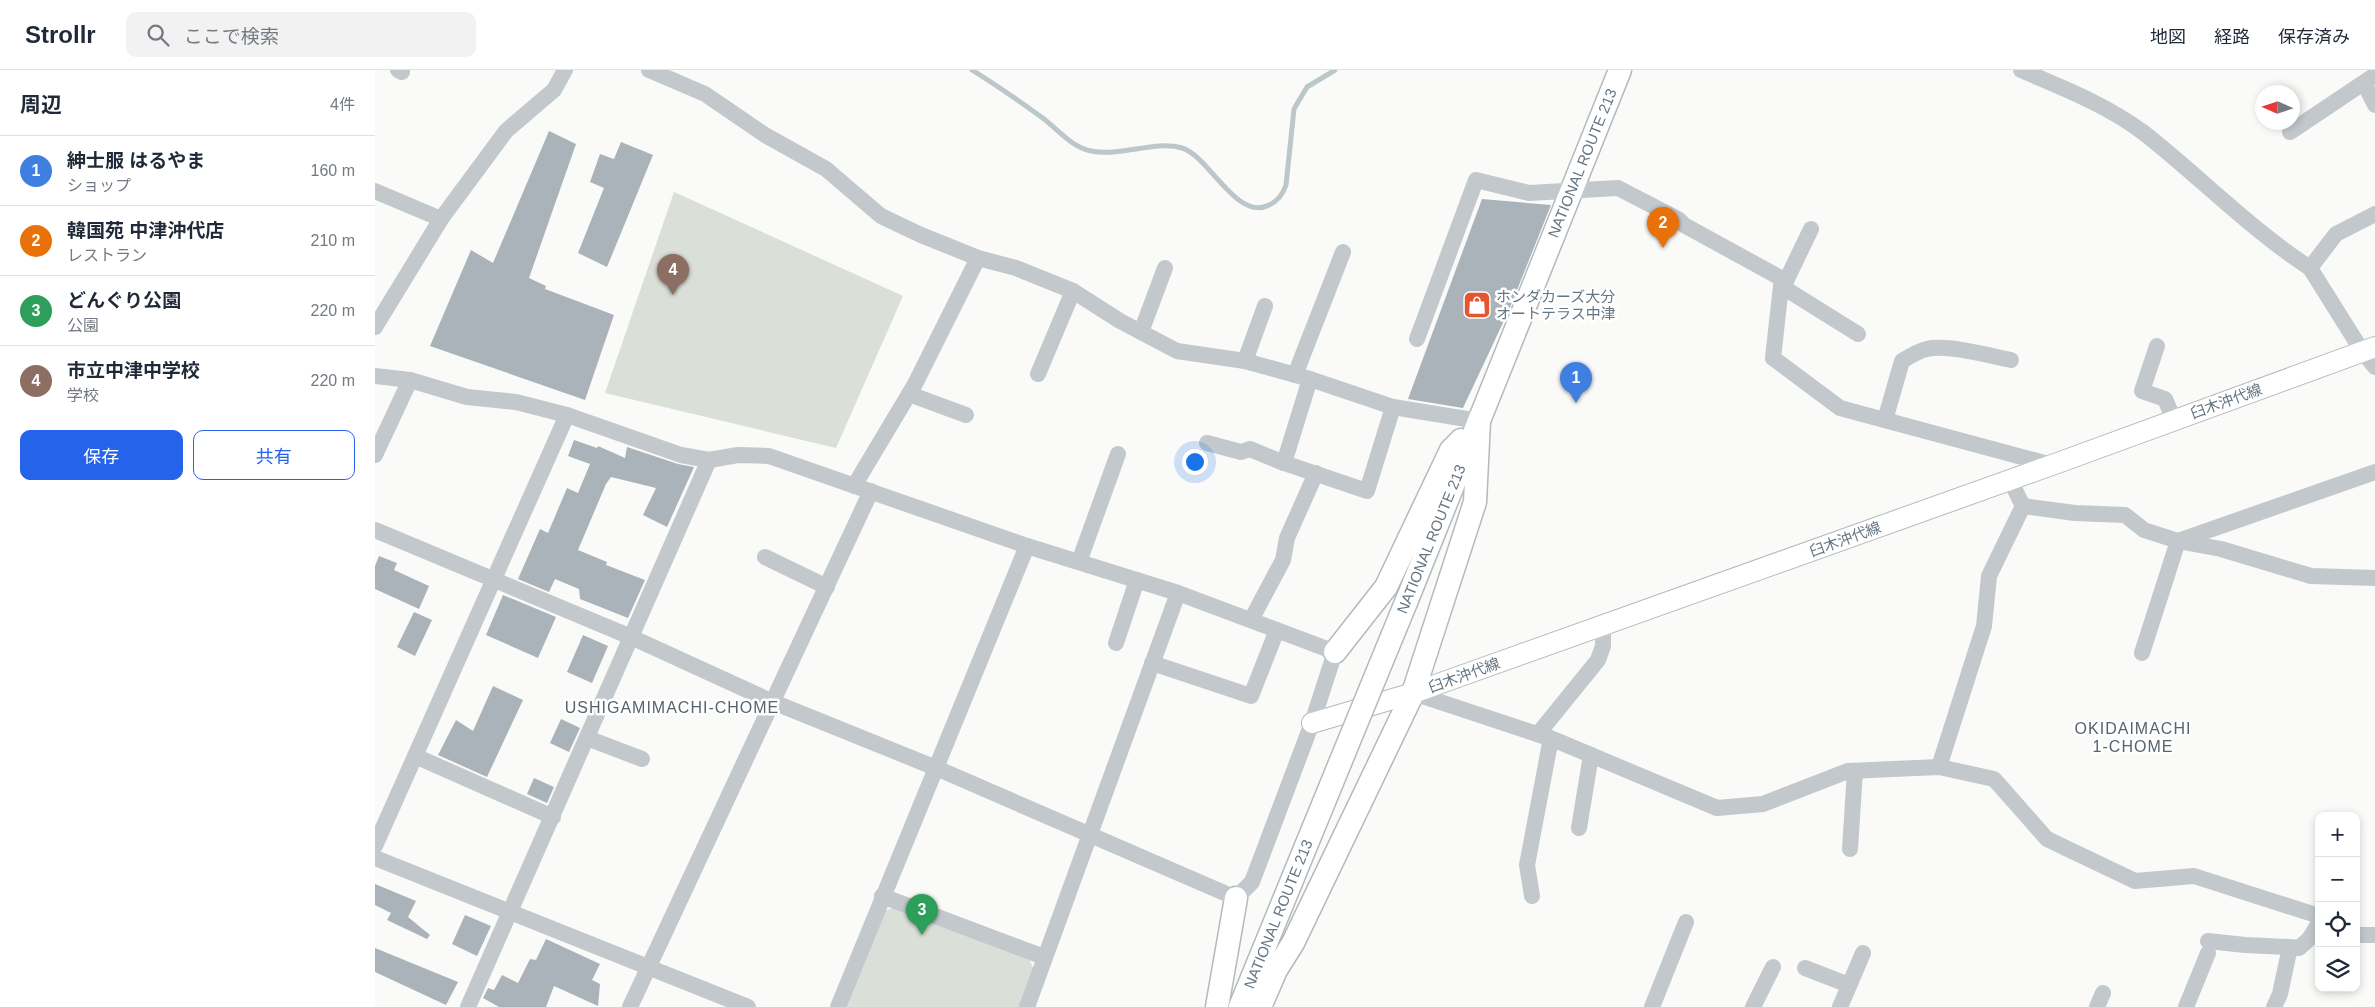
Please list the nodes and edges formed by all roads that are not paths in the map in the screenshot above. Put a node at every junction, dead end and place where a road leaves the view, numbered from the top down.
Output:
1 (565, 70) edge
2 (649, 70) edge
3 (1620, 70) edge
4 (2021, 70) edge
5 (2369, 79) edge
6 (2375, 105) edge
7 (2290, 132) dead end
8 (1572, 190) junction
9 (375, 191) edge
10 (2375, 214) edge
11 (441, 219) junction
12 (1811, 229) dead end
13 (1343, 252) dead end
14 (979, 258) junction
15 (1165, 268) dead end
16 (2310, 268) junction
17 (1783, 284) junction
18 (1073, 291) junction
19 (1265, 306) dead end
20 (375, 327) edge
21 (1141, 332) junction
22 (1858, 334) dead end
23 (1417, 339) dead end
24 (2157, 346) dead end
25 (2369, 349) edge
26 (2011, 360) dead end
27 (1245, 361) junction
28 (2375, 367) edge
29 (1038, 374) dead end
30 (375, 376) edge
31 (1303, 377) junction
32 (410, 380) junction
33 (909, 394) junction
34 (1393, 407) junction
35 (567, 415) junction
36 (966, 415) dead end
37 (1885, 420) junction
38 (2175, 420) junction
39 (1479, 421) junction
40 (1207, 443) dead end
41 (1117, 454) dead end
42 (375, 455) edge
43 (709, 460) junction
44 (1284, 463) junction
45 (2052, 465) junction
46 (2375, 472) edge
47 (1316, 474) junction
48 (2010, 480) junction
49 (854, 486) junction
50 (871, 491) junction
51 (2023, 506) junction
52 (375, 530) edge
53 (2178, 541) junction
54 (1027, 546) junction
55 (765, 557) dead end
56 (1079, 562) junction
57 (2375, 578) edge
58 (1137, 580) junction
59 (493, 581) junction
60 (827, 587) junction
61 (1178, 593) junction
62 (1251, 620) junction
63 (1603, 625) junction
64 (1277, 630) junction
65 (631, 637) junction
66 (1116, 642) dead end
67 (1335, 652) junction
68 (2142, 653) dead end
69 (1152, 663) junction
70 (1413, 693) junction
71 (773, 702) junction
72 (1312, 723) junction
73 (1545, 736) junction
74 (587, 738) junction
75 (1591, 755) junction
76 (415, 756) junction
77 (642, 759) dead end
78 (1939, 767) junction
79 (936, 768) junction
80 (1855, 771) junction
81 (553, 817) junction
82 (1579, 828) dead end
83 (1089, 835) junction
84 (375, 846) edge
85 (1850, 849) dead end
86 (375, 858) edge
87 (882, 896) junction
88 (1532, 896) dead end
89 (1236, 898) junction
90 (512, 912) junction
91 (2315, 915) edge
92 (1685, 922) dead end
93 (2315, 929) edge
94 (2290, 947) junction
95 (1863, 953) dead end
96 (1045, 957) junction
97 (1773, 967) dead end
98 (648, 968) junction
99 (1805, 968) dead end
100 (1849, 986) junction
101 (468, 1007) edge
102 (630, 1007) edge
103 (748, 1007) edge
104 (838, 1007) edge
105 (1027, 1007) edge
106 (1217, 1007) edge
107 (1240, 1007) edge
108 (1260, 1007) edge
109 (1652, 1007) edge
110 (1753, 1007) edge
111 (1840, 1007) edge
112 (2186, 1007) edge
113 (2274, 1007) edge

1 - 11 street
2 - 14 street
3 - 8 highway, NATIONAL ROUTE 213
4 - 16 street
5 - 6 street
5 - 7 street
8 - 17 street
8 - 23 street
8 - 39 highway, NATIONAL ROUTE 213
9 - 11 street
10 - 16 street
11 - 20 street
12 - 17 street
13 - 31 street
14 - 18 street
14 - 33 street
15 - 21 street
16 - 25 street
17 - 22 street
17 - 37 street
18 - 21 street
18 - 29 street
19 - 27 street
21 - 27 street
24 - 38 street
25 - 28 street
25 - 38 main road, 臼木沖代線
26 - 37 street
27 - 31 street
30 - 32 street
31 - 34 street
31 - 44 street
32 - 35 street
32 - 42 street
33 - 36 street
33 - 49 street
34 - 39 street
34 - 47 street
35 - 43 street
35 - 59 street
37 - 45 street
38 - 45 main road, 臼木沖代線
39 - 67 highway
39 - 70 highway
39 - 107 highway, NATIONAL ROUTE 213, bridge
40 - 44 street
41 - 56 street
43 - 49 street
43 - 65 street
44 - 47 street
45 - 48 main road, 臼木沖代線
46 - 53 street
47 - 62 street
48 - 51 street
48 - 63 main road, 臼木沖代線
49 - 50 street
50 - 54 street
50 - 60 street
51 - 53 street
51 - 78 street
52 - 59 street
53 - 57 street
53 - 68 street
54 - 56 street
54 - 79 street
55 - 60 street
56 - 58 street
58 - 61 street
58 - 66 street
59 - 65 street
59 - 76 street
60 - 71 street
61 - 62 street
61 - 69 street
62 - 64 street
63 - 70 main road, 臼木沖代線
63 - 73 street
64 - 67 street
64 - 69 street
65 - 71 street
65 - 74 street
67 - 72 street
69 - 83 street
70 - 72 main road, 臼木沖代線
70 - 73 street
70 - 108 highway
71 - 79 street
71 - 98 street
72 - 89 street
73 - 75 street
73 - 88 street
74 - 77 street
74 - 81 street
75 - 80 street
75 - 82 street
76 - 81 street
76 - 84 street
78 - 80 street
78 - 91 street
79 - 83 street
79 - 87 street
80 - 85 street
81 - 90 street
83 - 89 street
83 - 96 street
86 - 90 street
87 - 96 street
87 - 104 street
89 - 106 highway
90 - 98 street
90 - 101 street
92 - 109 street
93 - 94 street
94 - 112 street
94 - 113 street
95 - 100 street
96 - 105 street
97 - 110 street
98 - 102 street
98 - 103 street
99 - 100 street
100 - 111 street

